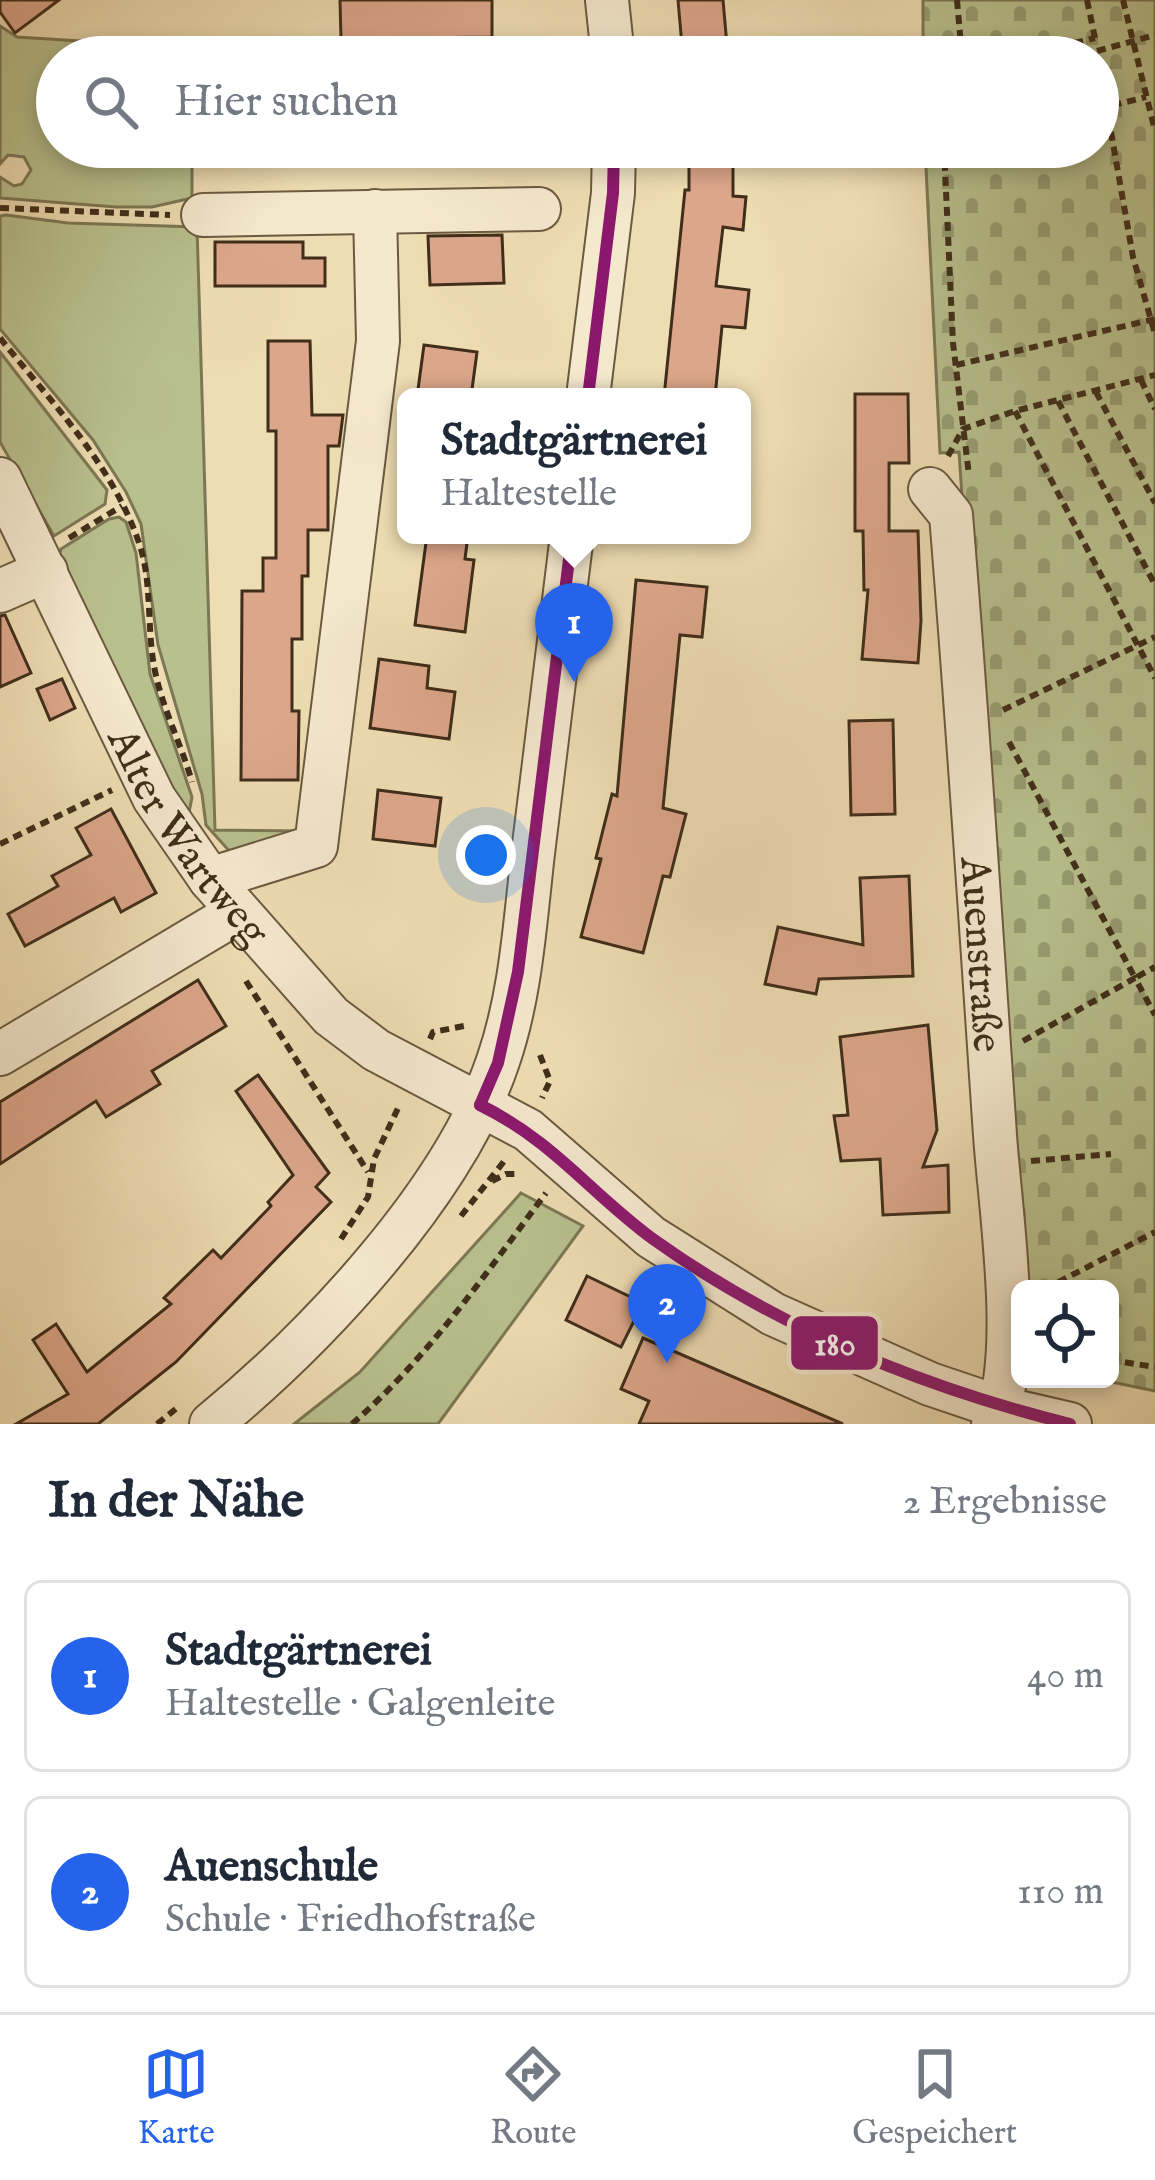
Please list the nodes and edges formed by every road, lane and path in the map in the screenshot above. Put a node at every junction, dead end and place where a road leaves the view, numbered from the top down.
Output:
1 (607, 0) edge
2 (957, 0) edge
3 (1087, 0) edge
4 (1123, 0) edge
5 (1155, 35) edge
6 (611, 36) edge
7 (960, 36) edge
8 (1095, 36) edge
9 (1132, 41) junction
10 (1119, 46) edge
11 (1146, 97) junction
12 (1119, 104) edge
13 (1155, 131) edge
14 (614, 168) edge
15 (945, 168) edge
16 (1114, 168) edge
17 (0, 208) edge
18 (539, 208) dead end
19 (375, 212) junction
20 (202, 215) joint
21 (1152, 320) edge
22 (1155, 334) edge
23 (0, 338) edge
24 (956, 365) junction
25 (1155, 375) edge
26 (1141, 380) junction
27 (589, 388) edge
28 (1096, 392) junction
29 (1058, 401) junction
30 (1155, 409) edge
31 (1015, 411) junction
32 (963, 429) junction
33 (0, 479) edge
34 (950, 484) junction
35 (1155, 503) edge
36 (122, 506) junction
37 (571, 544) edge
38 (42, 564) junction
39 (1155, 585) edge
40 (0, 591) edge
41 (1155, 637) edge
42 (1138, 646) junction
43 (1155, 678) edge
44 (994, 715) dead end
45 (1003, 731) dead end
46 (142, 775) junction
47 (194, 791) dead end
48 (0, 844) edge
49 (210, 879) junction
50 (228, 918) junction
51 (1155, 967) edge
52 (1135, 978) junction
53 (1155, 1016) edge
54 (1020, 1042) dead end
55 (0, 1054) edge
56 (480, 1105) junction
57 (1111, 1154) dead end
58 (1029, 1161) dead end
59 (369, 1174) dead end
60 (521, 1174) dead end
61 (539, 1180) dead end
62 (486, 1185) dead end
63 (1155, 1232) edge
64 (1062, 1280) edge
65 (1119, 1361) edge
66 (1155, 1366) edge
67 (997, 1416) edge
68 (212, 1424) edge
69 (352, 1424) edge
70 (1070, 1424) edge

1 - 6 street
2 - 7 path
3 - 8 path
4 - 9 path
5 - 9 path
9 - 10 path
9 - 11 path
11 - 12 path
11 - 13 path
14 - 27 street
15 - 24 path
16 - 21 path
17 - 20 path
18 - 19 street
19 - 20 street
19 - 49 street
21 - 22 path
21 - 24 path
23 - 36 path
24 - 32 path
25 - 26 path
26 - 28 path
26 - 30 path
28 - 29 path
28 - 35 path
29 - 31 path
29 - 39 path
31 - 32 path
31 - 42 path
32 - 34 path
32 - 34 path
33 - 38 street, Alter Wartweg
34 - 67 street, Auenstraße
36 - 38 path
36 - 47 path
37 - 56 street
38 - 40 street
38 - 46 street, Alter Wartweg
41 - 42 path
42 - 43 path
42 - 44 path
45 - 52 path
46 - 48 path
46 - 49 street, Alter Wartweg
49 - 50 street, Alter Wartweg
50 - 55 street
50 - 56 street, Alter Wartweg
50 - 59 path
51 - 52 path
52 - 53 path
52 - 54 path
56 - 67 street, Alter Wartweg
56 - 68 street
57 - 58 path
60 - 62 path
61 - 69 path
63 - 64 path
65 - 66 path
67 - 70 street, Alter Wartweg

